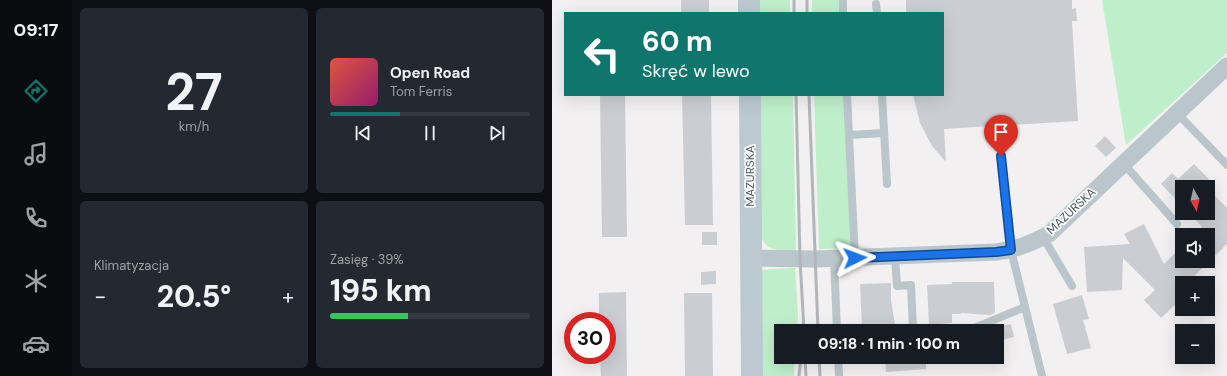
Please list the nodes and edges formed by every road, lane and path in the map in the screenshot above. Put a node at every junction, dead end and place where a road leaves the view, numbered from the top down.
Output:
1 (749, 0) edge
2 (843, 0) edge
3 (749, 12) edge
4 (843, 12) edge
5 (1227, 66) edge
6 (750, 96) edge
7 (847, 96) edge
8 (882, 96) edge
9 (1176, 112) junction
10 (884, 133) junction
11 (849, 135) junction
12 (1001, 156) dead end
13 (1123, 163) junction
14 (1227, 165) edge
15 (887, 184) dead end
16 (1177, 224) dead end
17 (1043, 236) junction
18 (1011, 250) junction
19 (895, 256) junction
20 (751, 258) junction
21 (834, 258) junction
22 (855, 258) junction
23 (1072, 286) dead end
24 (1025, 307) junction
25 (837, 324) edge
26 (913, 324) edge
27 (985, 324) edge
28 (838, 364) edge
29 (752, 376) edge
30 (839, 376) edge
31 (1042, 376) edge

1 - 3 main road
2 - 4 lane
5 - 9 street, MAZURSKA
6 - 20 main road, MAZURSKA
7 - 11 lane
8 - 10 lane
9 - 13 street, MAZURSKA
9 - 14 lane
10 - 11 lane
10 - 15 lane
11 - 22 lane
12 - 18 lane
13 - 16 lane
13 - 17 street, MAZURSKA
17 - 18 street, MAZURSKA
17 - 23 lane
18 - 19 street, MAZURSKA
18 - 24 lane
19 - 22 street, MAZURSKA
19 - 26 lane
20 - 21 street, MAZURSKA
20 - 29 main road, MAZURSKA
21 - 22 street, MAZURSKA
21 - 25 lane
24 - 27 lane
24 - 31 lane
28 - 30 lane

